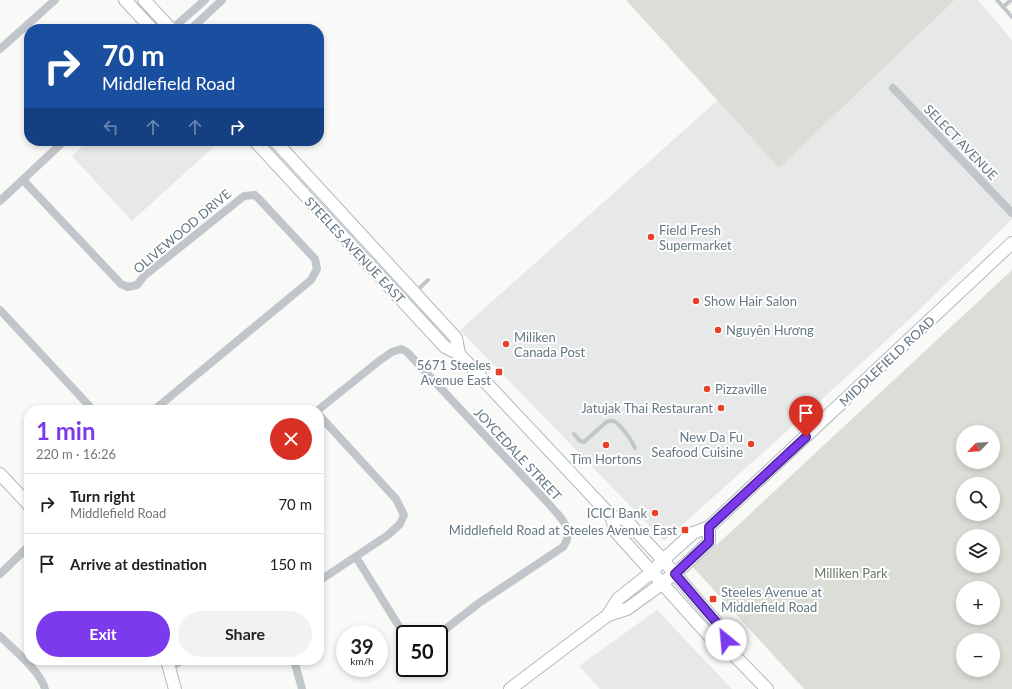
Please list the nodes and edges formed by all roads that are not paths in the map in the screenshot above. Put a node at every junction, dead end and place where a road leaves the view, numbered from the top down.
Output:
1 (55, 0) edge
2 (125, 0) edge
3 (144, 0) edge
4 (205, 0) edge
5 (222, 0) edge
6 (997, 0) edge
7 (1011, 0) edge
8 (1003, 7) junction
9 (1012, 17) edge
10 (28, 24) edge
11 (147, 24) edge
12 (167, 24) edge
13 (178, 24) edge
14 (197, 24) edge
15 (24, 28) edge
16 (0, 49) edge
17 (893, 88) dead end
18 (59, 146) edge
19 (260, 146) edge
20 (280, 146) edge
21 (24, 180) junction
22 (0, 201) edge
23 (1012, 213) edge
24 (1012, 243) edge
25 (428, 280) dead end
26 (414, 293) junction
27 (404, 303) junction
28 (0, 310) edge
29 (459, 354) junction
30 (88, 405) edge
31 (160, 405) edge
32 (324, 405) edge
33 (324, 420) edge
34 (574, 434) dead end
35 (635, 448) dead end
36 (0, 474) edge
37 (24, 500) edge
38 (611, 516) junction
39 (709, 527) junction
40 (24, 551) edge
41 (356, 557) junction
42 (663, 560) junction
43 (652, 572) junction
44 (0, 574) edge
45 (675, 574) junction
46 (324, 578) edge
47 (662, 583) junction
48 (608, 615) junction
49 (398, 625) edge
50 (448, 627) edge
51 (0, 636) edge
52 (728, 650) junction
53 (24, 660) edge
54 (29, 665) edge
55 (168, 665) edge
56 (295, 665) edge
57 (45, 689) edge
58 (175, 689) edge
59 (302, 689) edge
60 (510, 689) edge
61 (767, 689) edge

1 - 10 street
2 - 11 main road
3 - 12 main road
4 - 13 street
5 - 14 street
6 - 8 lane
7 - 8 lane
8 - 9 lane
15 - 16 street
17 - 23 street, SELECT AVENUE
18 - 21 street
19 - 27 main road, STEELES AVENUE EAST
20 - 26 main road, STEELES AVENUE EAST
21 - 22 street
21 - 31 street, OLIVEWOOD DRIVE
24 - 39 main road, MIDDLEFIELD ROAD
25 - 26 lane
26 - 27 lane
26 - 29 main road, STEELES AVENUE EAST
27 - 29 main road, STEELES AVENUE EAST
28 - 30 street
29 - 38 main road, STEELES AVENUE EAST
32 - 50 street, JOYCEDALE STREET
33 - 41 street
34 - 35 lane
36 - 37 main road
38 - 42 main road, STEELES AVENUE EAST
38 - 43 main road, STEELES AVENUE EAST
39 - 42 main road, MIDDLEFIELD ROAD
39 - 45 main road, MIDDLEFIELD ROAD
40 - 44 street
41 - 46 street
41 - 49 street
42 - 43 main road, MIDDLEFIELD ROAD
42 - 45 main road, STEELES AVENUE EAST
43 - 47 main road, STEELES AVENUE EAST
43 - 48 main road, MIDDLEFIELD ROAD
45 - 47 main road, MIDDLEFIELD ROAD
45 - 52 main road, STEELES AVENUE EAST
47 - 48 main road, MIDDLEFIELD ROAD
47 - 52 main road, STEELES AVENUE EAST
48 - 60 main road, MIDDLEFIELD ROAD
51 - 53 street
52 - 61 main road, STEELES AVENUE EAST
54 - 57 street
55 - 58 main road
56 - 59 street

